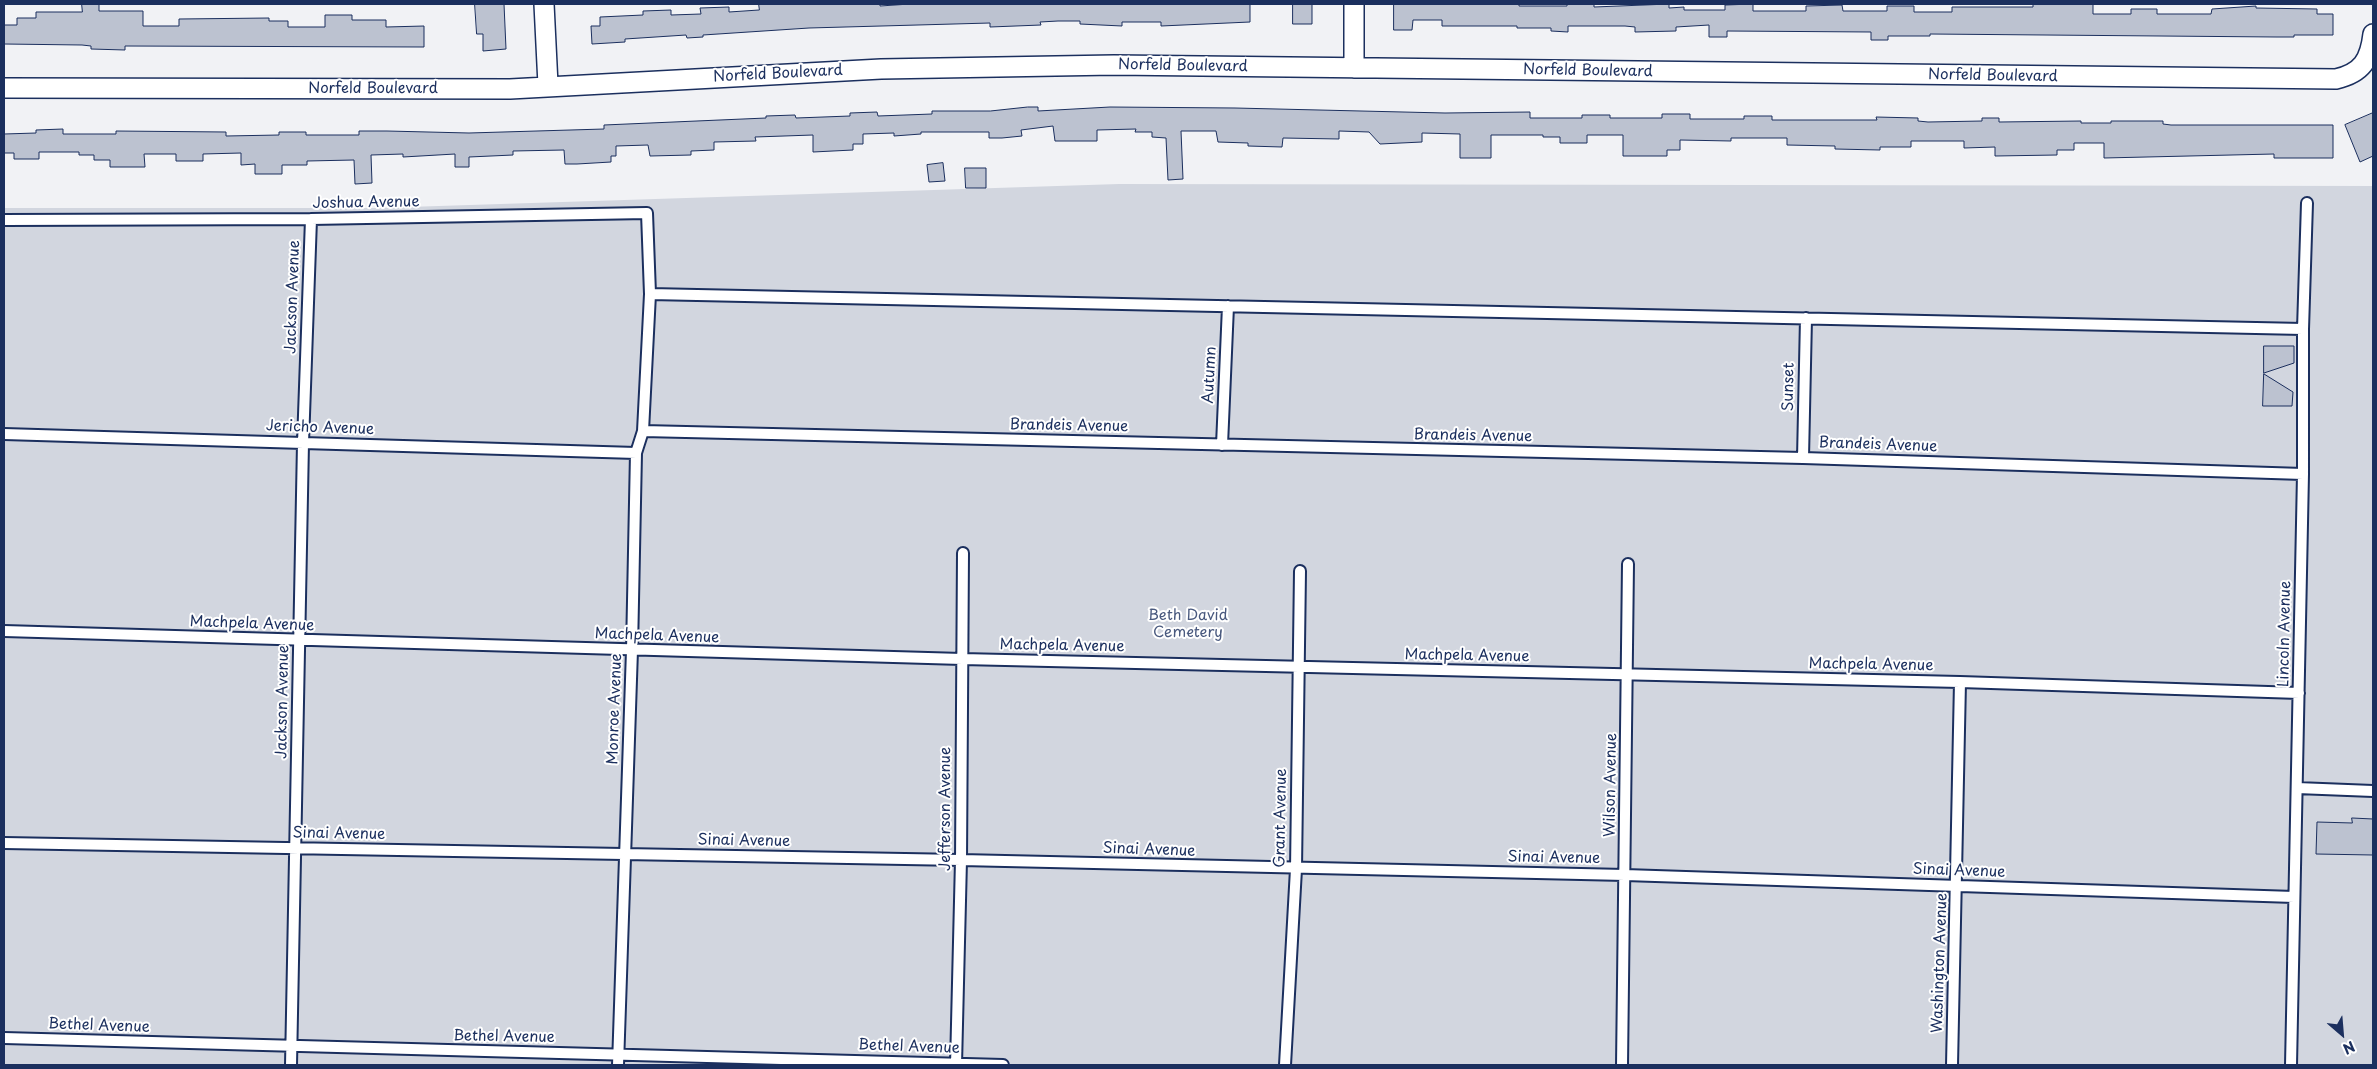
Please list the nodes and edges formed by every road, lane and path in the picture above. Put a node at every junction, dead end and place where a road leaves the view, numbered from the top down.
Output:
1 (544, 4) edge
2 (1354, 4) edge
3 (2373, 34) edge
4 (1354, 68) junction
5 (548, 85) junction
6 (4, 88) edge
7 (2308, 203) dead end
8 (311, 219) junction
9 (4, 220) edge
10 (650, 294) junction
11 (1228, 306) junction
12 (1806, 318) junction
13 (2303, 329) junction
14 (643, 431) junction
15 (4, 434) edge
16 (303, 443) junction
17 (1222, 445) junction
18 (636, 452) junction
19 (1803, 458) junction
20 (2303, 474) junction
21 (963, 553) dead end
22 (1628, 564) dead end
23 (1300, 571) dead end
24 (4, 632) edge
25 (299, 641) junction
26 (632, 650) junction
27 (962, 659) junction
28 (1297, 667) junction
29 (1627, 674) junction
30 (1960, 682) junction
31 (2299, 693) junction
32 (2297, 788) junction
33 (2373, 791) edge
34 (4, 843) edge
35 (295, 848) junction
36 (625, 854) junction
37 (961, 860) junction
38 (1296, 869) junction
39 (1625, 874) junction
40 (1957, 886) junction
41 (2294, 897) junction
42 (4, 1038) edge
43 (292, 1047) junction
44 (618, 1060) edge
45 (956, 1064) edge
46 (291, 1065) edge
47 (1003, 1065) edge
48 (1285, 1065) edge
49 (1622, 1065) edge
50 (1952, 1065) edge
51 (2291, 1065) edge

1 - 5 street
2 - 4 street
3 - 4 street, Norfeld Boulevard
4 - 5 street, Norfeld Boulevard
5 - 6 street, Norfeld Boulevard
7 - 13 lane, Lincoln Avenue
8 - 9 lane, Joshua Avenue
8 - 10 lane, Joshua Avenue
8 - 16 lane, Jackson Avenue
10 - 11 lane
10 - 14 lane, Monroe Avenue
11 - 12 lane
11 - 17 lane, Autumn
12 - 13 lane
12 - 19 lane, Sunset
13 - 20 lane, Lincoln Avenue
14 - 17 lane, Brandeis Avenue
14 - 18 lane, Monroe Avenue
15 - 16 lane, Jericho Avenue
16 - 18 lane, Jericho Avenue
16 - 25 lane, Jackson Avenue
17 - 19 lane, Brandeis Avenue
18 - 26 lane, Monroe Avenue
19 - 20 lane, Brandeis Avenue
20 - 31 lane, Lincoln Avenue
21 - 27 lane, Jefferson Avenue
22 - 29 lane, Wilson Avenue
23 - 28 lane, Grant Avenue
24 - 25 lane, Machpela Avenue
25 - 26 lane, Machpela Avenue
25 - 35 lane, Jackson Avenue
26 - 27 lane, Machpela Avenue
26 - 36 lane, Monroe Avenue
27 - 28 lane, Machpela Avenue
27 - 37 lane, Jefferson Avenue
28 - 29 lane, Machpela Avenue
28 - 38 lane, Grant Avenue
29 - 30 lane, Machpela Avenue
29 - 39 lane, Wilson Avenue
30 - 31 lane, Machpela Avenue
30 - 40 lane, Washington Avenue
31 - 32 lane, Lincoln Avenue
32 - 33 lane
32 - 41 lane, Lincoln Avenue
34 - 35 lane, Sinai Avenue
35 - 36 lane, Sinai Avenue
35 - 43 lane, Jackson Avenue
36 - 37 lane, Sinai Avenue
36 - 44 lane, Monroe Avenue
37 - 38 lane, Sinai Avenue
37 - 45 lane, Jefferson Avenue
38 - 39 lane, Sinai Avenue
38 - 48 lane, Grant Avenue
39 - 40 lane, Sinai Avenue
39 - 49 lane, Wilson Avenue
40 - 41 lane, Sinai Avenue
40 - 50 lane, Washington Avenue
41 - 51 lane, Lincoln Avenue
42 - 43 lane, Bethel Avenue
43 - 44 lane, Bethel Avenue
43 - 46 lane, Jackson Avenue
44 - 45 lane, Bethel Avenue
45 - 47 lane, Bethel Avenue

